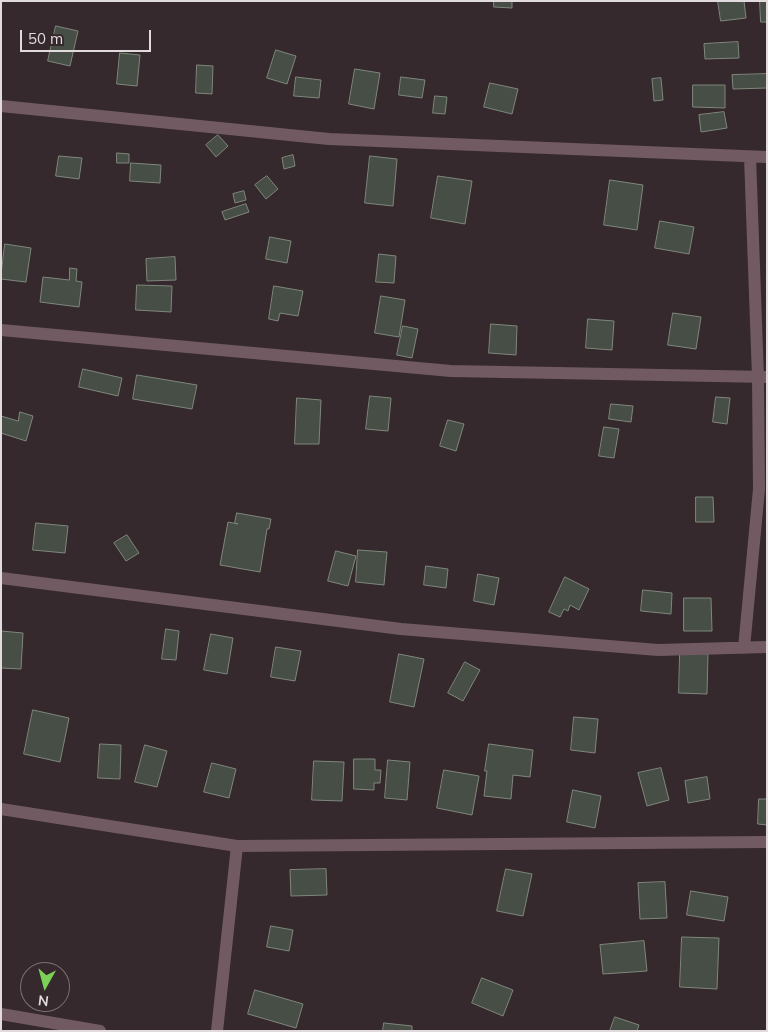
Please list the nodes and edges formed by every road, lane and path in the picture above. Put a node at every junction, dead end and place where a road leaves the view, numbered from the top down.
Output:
1 (1, 106) edge
2 (750, 156) junction
3 (767, 157) edge
4 (1, 330) edge
5 (762, 377) edge
6 (1, 578) edge
7 (767, 647) edge
8 (744, 648) junction
9 (1, 809) edge
10 (767, 842) edge
11 (237, 846) junction
12 (1, 1014) edge
13 (100, 1031) edge
14 (217, 1031) edge

1 - 2 street
2 - 3 street
2 - 5 street
4 - 5 street
5 - 8 street
6 - 8 street
7 - 8 street
9 - 11 street
10 - 11 street
11 - 14 street
12 - 13 street

